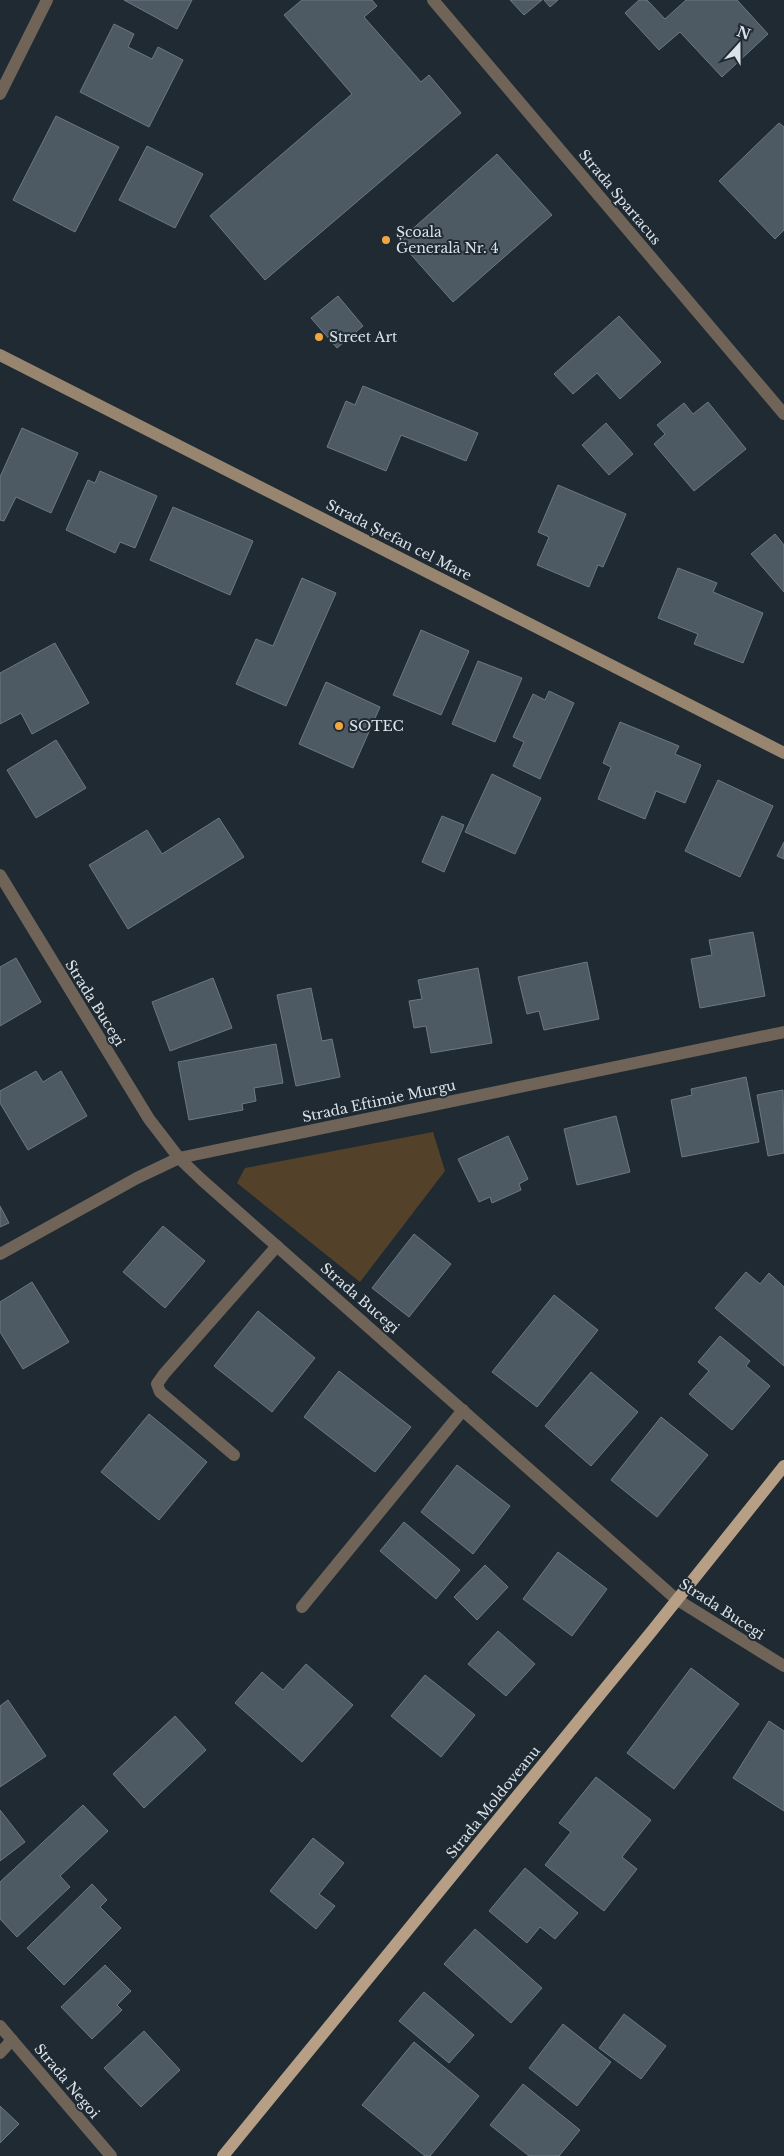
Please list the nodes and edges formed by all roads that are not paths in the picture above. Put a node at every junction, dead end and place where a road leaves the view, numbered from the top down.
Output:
1 (47, 0) edge
2 (433, 0) edge
3 (0, 94) edge
4 (0, 355) edge
5 (784, 414) edge
6 (784, 753) edge
7 (0, 875) edge
8 (784, 1032) edge
9 (179, 1158) junction
10 (277, 1246) junction
11 (0, 1254) edge
12 (463, 1410) junction
13 (234, 1455) dead end
14 (784, 1466) edge
15 (676, 1600) junction
16 (302, 1608) dead end
17 (784, 1666) edge
18 (0, 2026) edge
19 (12, 2040) junction
20 (0, 2053) edge
21 (111, 2156) edge
22 (223, 2156) edge

1 - 3 street
2 - 5 street, Strada Spartacus
4 - 6 main road, Strada Ștefan cel Mare
7 - 9 street, Strada Bucegi
8 - 9 street, Strada Eftimie Murgu
9 - 10 street, Strada Bucegi
9 - 11 street, Strada Eftimie Murgu
10 - 12 street, Strada Bucegi
10 - 13 street
12 - 15 street, Strada Bucegi
12 - 16 street
14 - 15 main road, Strada Moldoveanu
15 - 17 street, Strada Bucegi
15 - 22 main road, Strada Moldoveanu
18 - 19 street, Strada Negoi
19 - 20 street
19 - 21 street, Strada Negoi

